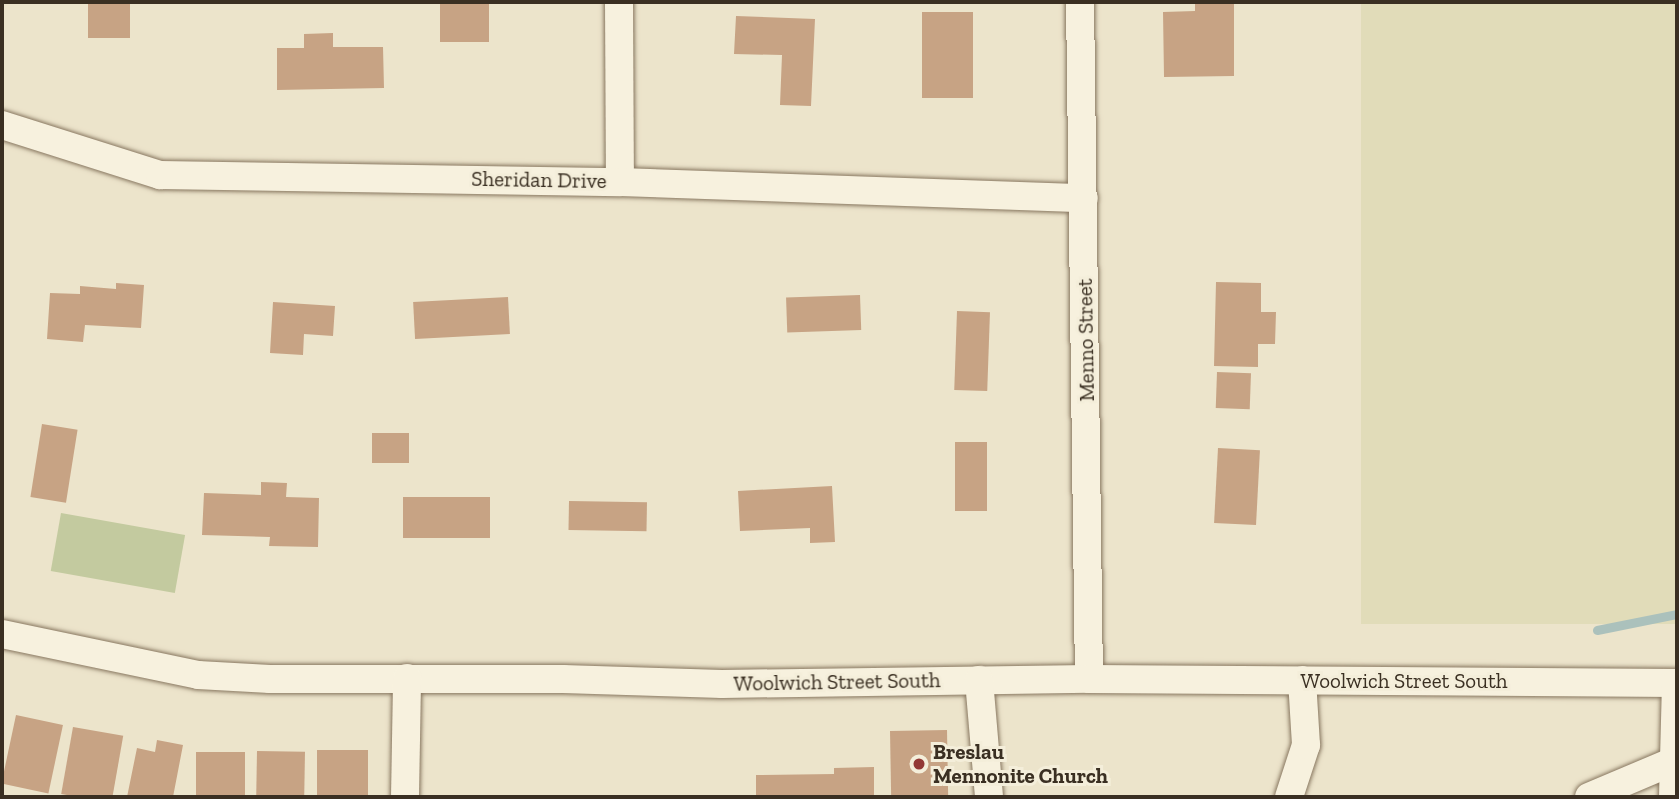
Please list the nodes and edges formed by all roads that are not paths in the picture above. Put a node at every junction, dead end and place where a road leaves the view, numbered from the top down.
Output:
1 (619, 2) edge
2 (1080, 2) edge
3 (2, 125) edge
4 (620, 181) junction
5 (1084, 198) junction
6 (2, 634) edge
7 (407, 678) junction
8 (1090, 678) junction
9 (979, 680) junction
10 (1302, 680) junction
11 (1677, 682) edge
12 (1674, 761) junction
13 (404, 797) edge
14 (989, 797) edge
15 (1289, 797) edge
16 (1589, 797) edge
17 (1672, 797) edge

1 - 4 street
2 - 5 street, Menno Street
3 - 4 street, Sheridan Drive
4 - 5 street, Sheridan Drive
5 - 8 street, Menno Street
6 - 7 street, Woolwich Street South
7 - 9 street, Woolwich Street South
7 - 13 street
8 - 9 street, Woolwich Street South
8 - 10 street, Woolwich Street South
9 - 14 street
10 - 11 street, Woolwich Street South
10 - 15 street
11 - 12 street
12 - 16 street
12 - 17 street

